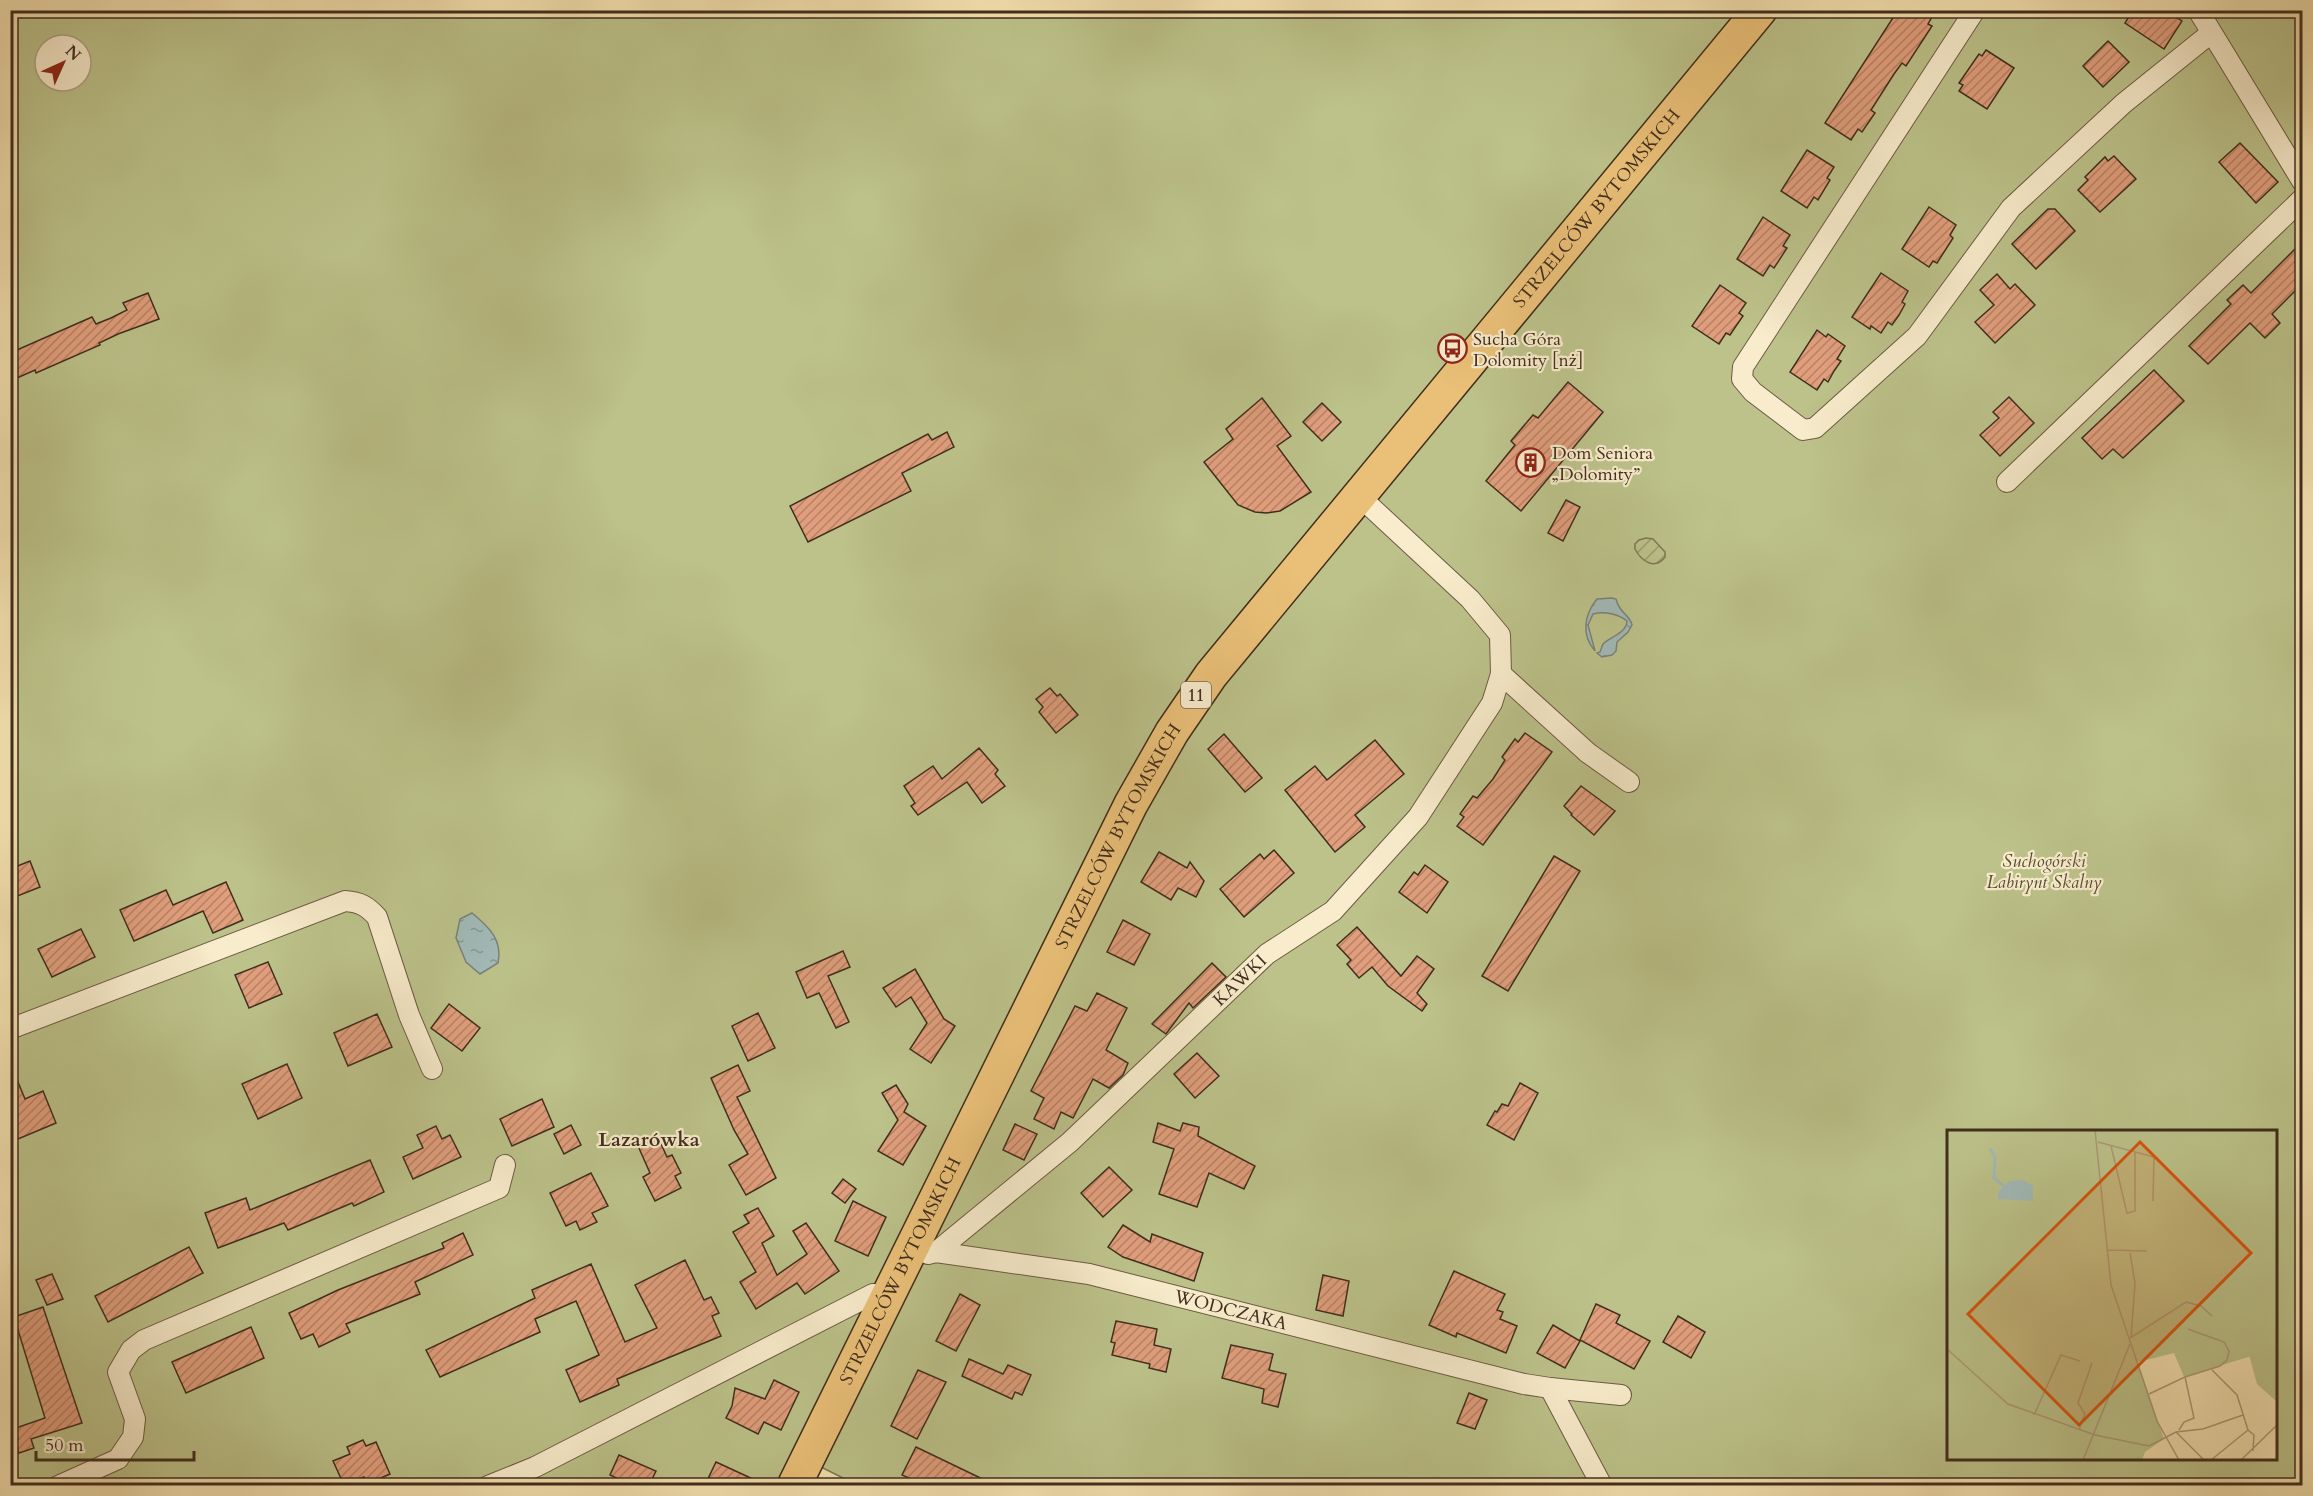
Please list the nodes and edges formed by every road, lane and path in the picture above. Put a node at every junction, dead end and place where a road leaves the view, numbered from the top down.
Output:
1 (1760, 10) edge
2 (1975, 10) edge
3 (2198, 10) edge
4 (2211, 33) junction
5 (2302, 181) edge
6 (2302, 199) edge
7 (2007, 482) dead end
8 (1358, 495) junction
9 (1501, 674) junction
10 (1629, 782) dead end
11 (10, 1029) edge
12 (432, 1069) dead end
13 (505, 1165) dead end
14 (923, 1253) junction
15 (887, 1296) junction
16 (1550, 1388) junction
17 (1621, 1395) dead end
18 (58, 1485) edge
19 (488, 1485) edge
20 (794, 1485) edge
21 (1602, 1485) edge

1 - 8 highway, STRZELCÓW BYTOMSKICH / 11
2 - 4 street
3 - 4 street
4 - 5 street
6 - 7 street
8 - 9 street, KAWKI
8 - 14 highway, STRZELCÓW BYTOMSKICH / 11
9 - 10 street
9 - 14 street, KAWKI
11 - 12 street
13 - 18 street
14 - 15 highway, STRZELCÓW BYTOMSKICH / 11
14 - 16 street, WODCZAKA
15 - 19 street
15 - 20 highway, STRZELCÓW BYTOMSKICH / 11
16 - 17 street, WODCZAKA
16 - 21 street

